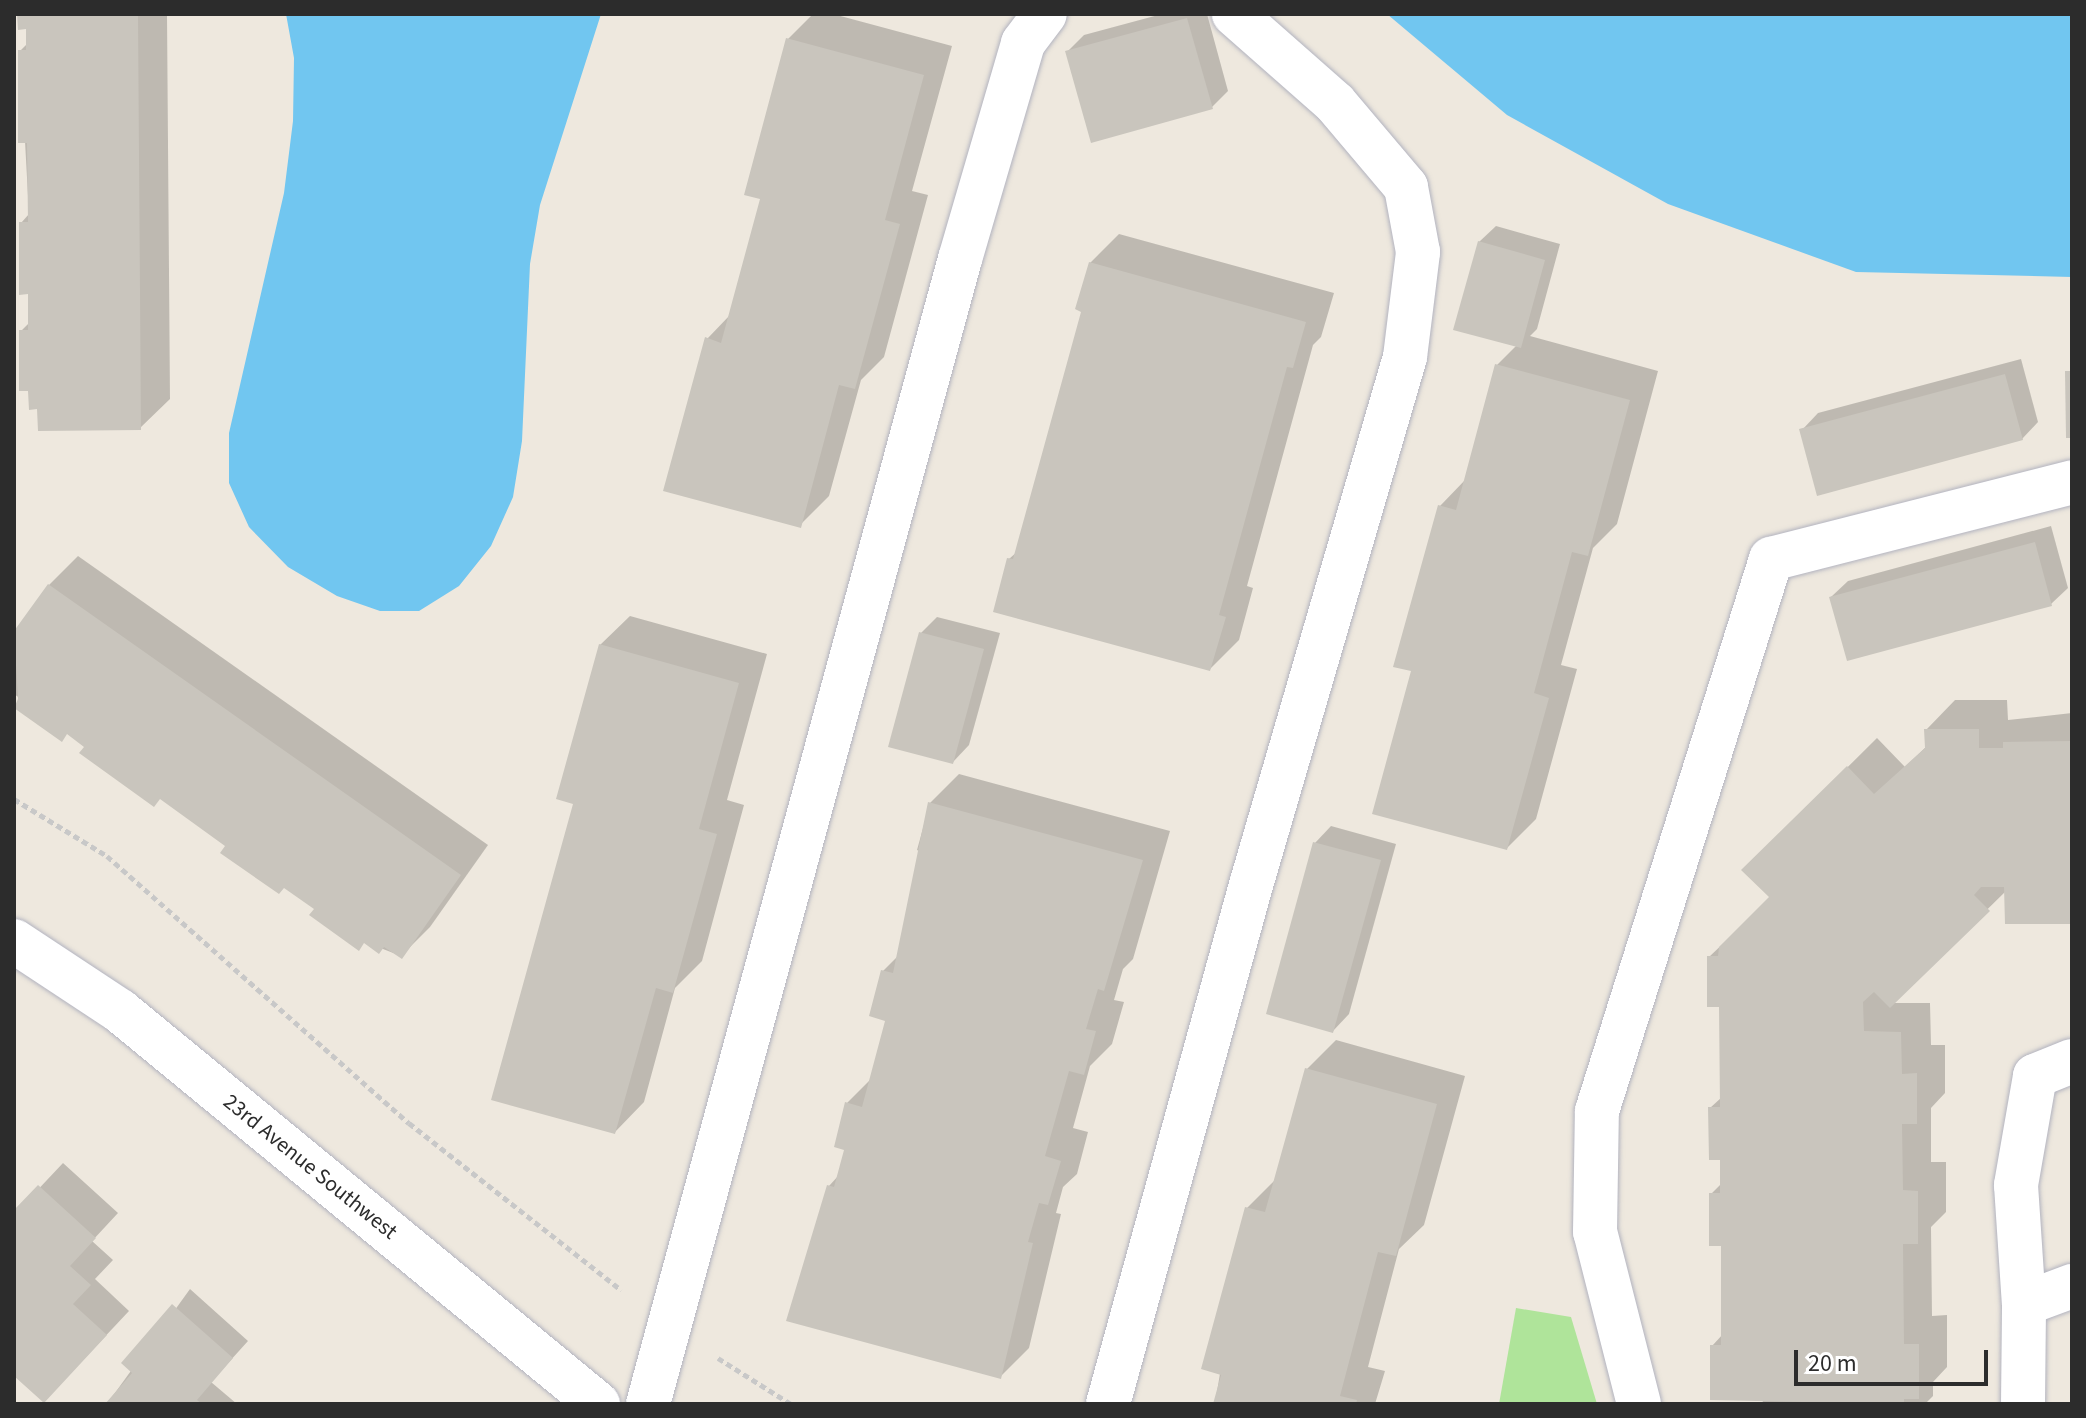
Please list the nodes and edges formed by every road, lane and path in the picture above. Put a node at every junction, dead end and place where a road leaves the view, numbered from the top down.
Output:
1 (1045, 14) edge
2 (1234, 14) edge
3 (2072, 482) edge
4 (14, 799) edge
5 (14, 941) edge
6 (2072, 1061) edge
7 (2072, 1286) edge
8 (2024, 1304) junction
9 (670, 1325) junction
10 (598, 1404) edge
11 (648, 1404) edge
12 (791, 1404) edge
13 (1108, 1404) edge
14 (1639, 1404) edge
15 (2023, 1404) edge

1 - 9 street
2 - 13 street
3 - 14 street
4 - 9 path
5 - 10 street, 23rd Avenue Southwest
6 - 8 street
7 - 8 street
8 - 15 street
9 - 11 street
9 - 12 path

